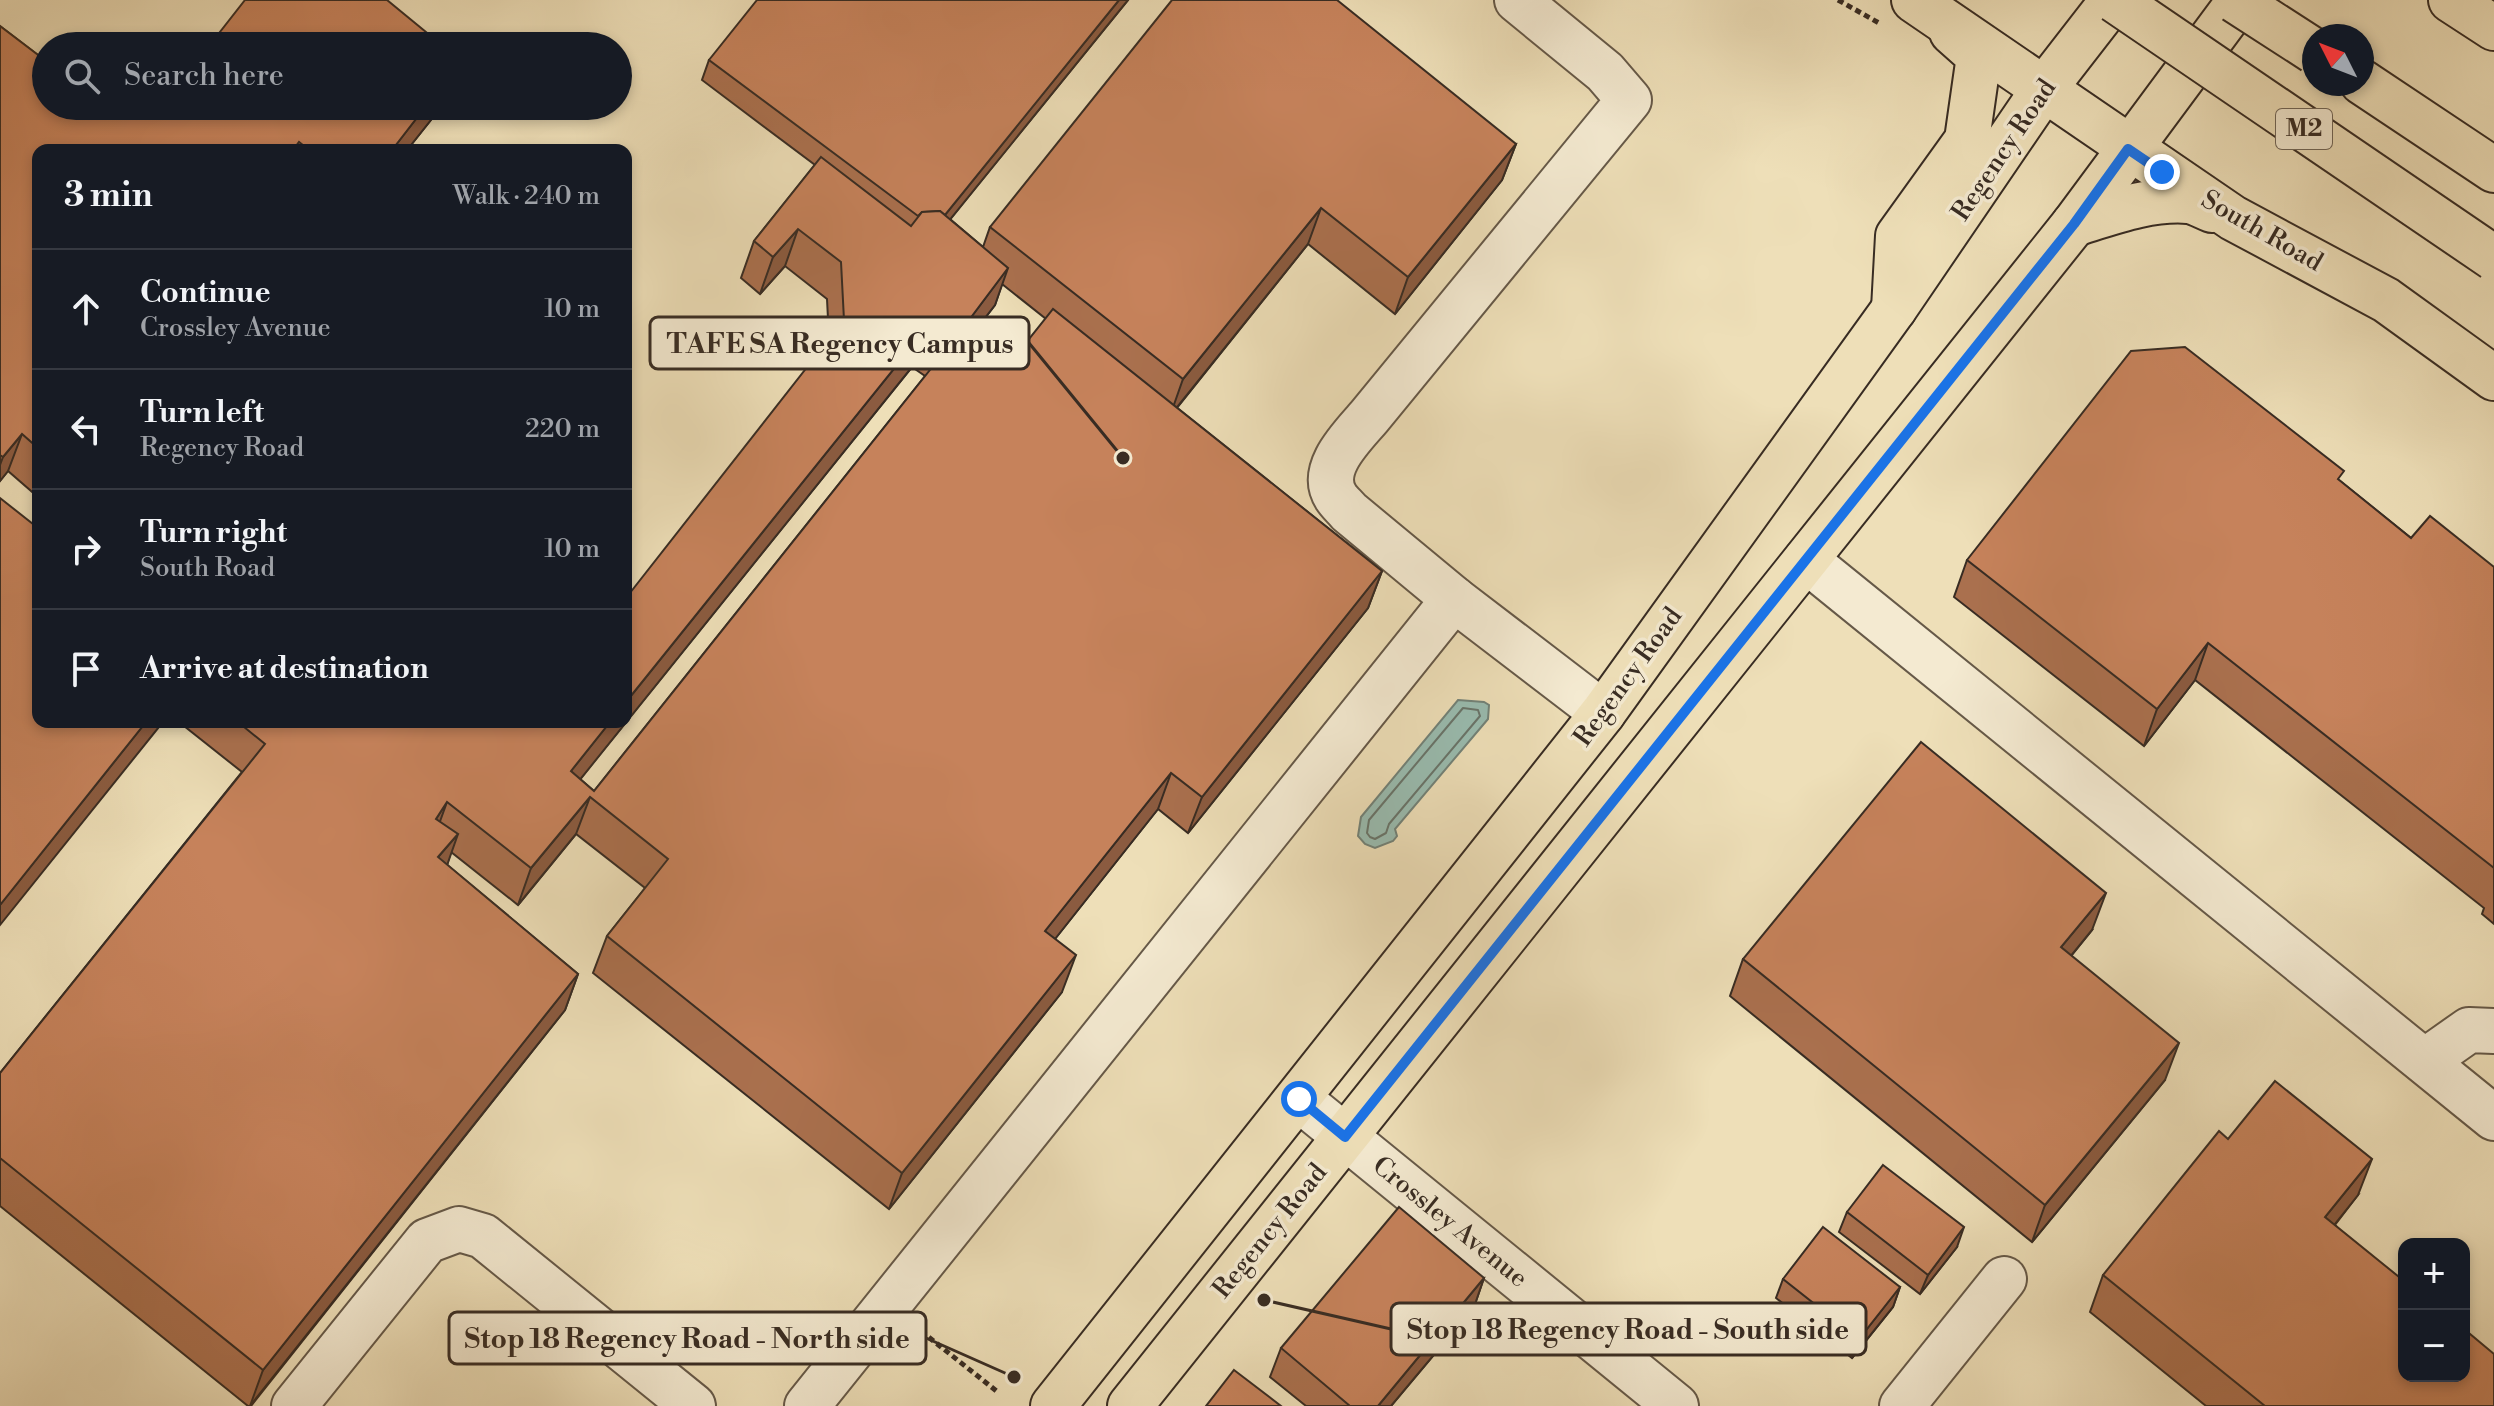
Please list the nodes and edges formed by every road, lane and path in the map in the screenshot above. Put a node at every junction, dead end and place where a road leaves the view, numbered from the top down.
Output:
1 (1517, 0) edge
2 (1838, 0) edge
3 (2114, 0) edge
4 (2237, 0) edge
5 (2451, 0) edge
6 (1905, 9) edge
7 (2494, 28) edge
8 (2302, 43) edge
9 (2044, 89) junction
10 (2374, 90) edge
11 (2128, 149) junction
12 (2494, 170) edge
13 (2233, 218) junction
14 (2074, 224) junction
15 (2494, 258) edge
16 (1894, 309) junction
17 (2494, 378) edge
18 (1806, 560) junction
19 (1454, 599) junction
20 (1603, 713) junction
21 (2494, 1031) edge
22 (2425, 1061) junction
23 (1299, 1099) junction
24 (2494, 1118) edge
25 (1345, 1137) junction
26 (2004, 1279) dead end
27 (919, 1330) dead end
28 (999, 1393) dead end
29 (294, 1406) edge
30 (693, 1406) edge
31 (807, 1406) edge
32 (1053, 1406) edge
33 (1130, 1406) edge
34 (1676, 1406) edge
35 (1902, 1406) edge

1 - 19 street
2 - 6 path
3 - 9 main road, Regency Road
3 - 15 main road, M2, bridge
4 - 8 main road, bridge
4 - 11 main road, Regency Road
5 - 7 main road
6 - 9 main road, South Road
6 - 16 main road
9 - 11 main road, South Road
9 - 16 main road, Regency Road
10 - 12 main road
11 - 13 main road, South Road
11 - 14 main road, Regency Road
13 - 14 main road
13 - 17 main road, South Road
14 - 18 main road, Regency Road
16 - 20 main road, Regency Road
18 - 22 street
18 - 25 main road, Regency Road
19 - 20 street
19 - 31 street
20 - 23 main road, Regency Road
21 - 22 street
22 - 24 street
23 - 25 street, Crossley Avenue
23 - 32 main road, Regency Road
25 - 33 main road, Regency Road
25 - 34 street, Crossley Avenue
26 - 35 street
27 - 28 path
29 - 30 street

